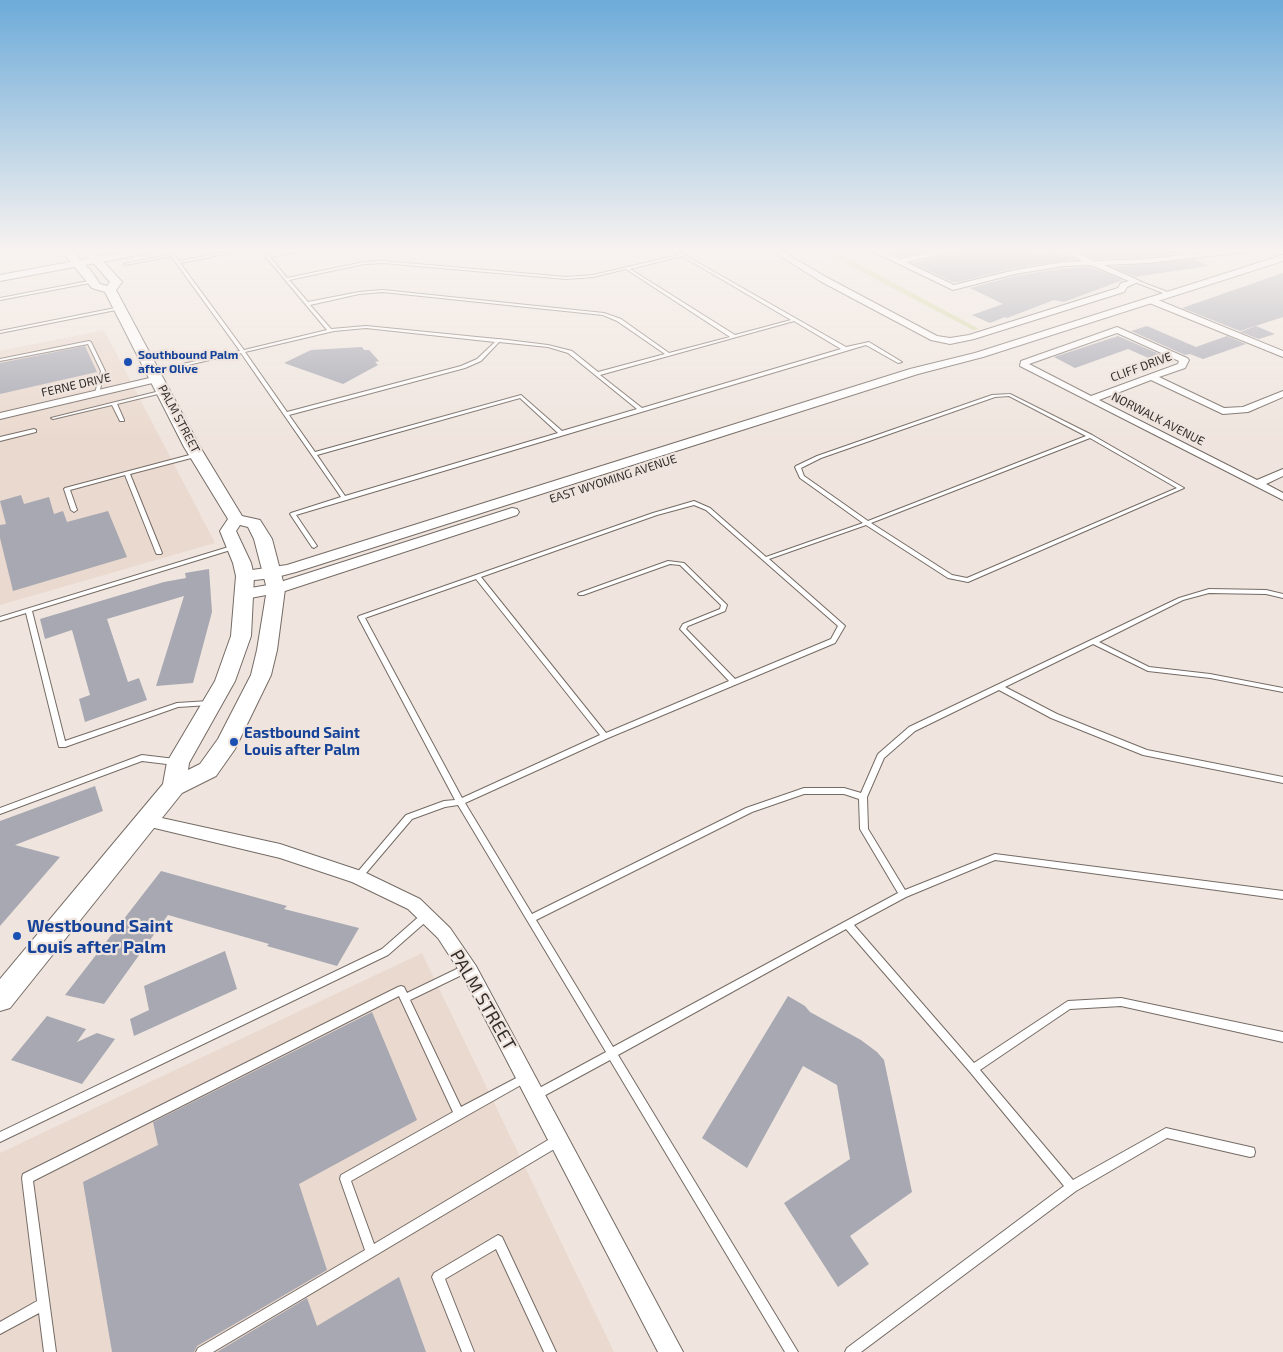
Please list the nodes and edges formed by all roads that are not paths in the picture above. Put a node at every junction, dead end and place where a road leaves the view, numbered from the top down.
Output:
1 (100, 312) edge
2 (122, 312) edge
3 (214, 312) edge
4 (314, 312) edge
5 (586, 312) edge
6 (695, 312) edge
7 (781, 312) edge
8 (886, 312) edge
9 (1050, 312) edge
10 (1112, 312) edge
11 (1180, 312) edge
12 (795, 320) junction
13 (1118, 330) joint
14 (330, 331) junction
15 (0, 332) edge
16 (734, 337) junction
17 (499, 340) junction
18 (845, 349) junction
19 (243, 352) junction
20 (1283, 354) edge
21 (669, 355) junction
22 (0, 360) edge
23 (900, 362) dead end
24 (597, 374) junction
25 (1151, 377) junction
26 (159, 381) junction
27 (97, 393) junction
28 (1283, 394) edge
29 (1091, 399) junction
30 (114, 403) junction
31 (641, 410) junction
32 (286, 414) junction
33 (0, 416) edge
34 (53, 418) dead end
35 (122, 420) dead end
36 (34, 431) dead end
37 (561, 433) junction
38 (1090, 436) junction
39 (0, 439) edge
40 (313, 454) junction
41 (198, 455) junction
42 (1283, 472) edge
43 (127, 474) junction
44 (1257, 484) junction
45 (1283, 497) edge
46 (344, 498) junction
47 (74, 510) dead end
48 (236, 518) junction
49 (867, 523) junction
50 (314, 546) dead end
51 (235, 547) junction
52 (158, 553) dead end
53 (765, 559) junction
54 (478, 577) junction
55 (274, 581) junction
56 (245, 585) junction
57 (581, 594) dead end
58 (1283, 596) edge
59 (28, 610) junction
60 (0, 619) edge
61 (1094, 642) junction
62 (734, 682) junction
63 (999, 688) junction
64 (1283, 690) edge
65 (214, 703) junction
66 (605, 736) junction
67 (178, 762) junction
68 (1283, 780) edge
69 (174, 787) junction
70 (864, 797) junction
71 (460, 802) junction
72 (0, 811) edge
73 (148, 821) junction
74 (358, 877) junction
75 (903, 894) junction
76 (1283, 896) edge
77 (426, 916) junction
78 (530, 919) junction
79 (847, 924) junction
80 (467, 968) junction
81 (405, 998) junction
82 (0, 999) edge
83 (1283, 1037) edge
84 (612, 1052) junction
85 (973, 1069) junction
86 (526, 1077) junction
87 (536, 1095) junction
88 (459, 1114) junction
89 (0, 1137) edge
90 (559, 1140) junction
91 (1250, 1152) dead end
92 (1072, 1187) junction
93 (371, 1252) junction
94 (43, 1304) junction
95 (0, 1328) edge
96 (50, 1352) edge
97 (202, 1352) edge
98 (468, 1352) edge
99 (550, 1352) edge
100 (671, 1352) edge
101 (792, 1352) edge
102 (850, 1352) edge

1 - 15 lane
2 - 26 main road, PALM STREET
3 - 19 lane
4 - 14 lane
5 - 21 lane
6 - 16 lane
7 - 12 lane
8 - 9 street
10 - 55 street, EAST WYOMING AVENUE
11 - 20 street
12 - 16 lane
12 - 18 lane
13 - 25 street, CLIFF DRIVE
13 - 29 street, NORWALK AVENUE
14 - 17 lane
14 - 19 lane
16 - 21 lane
17 - 24 lane
17 - 32 lane
18 - 23 lane
18 - 31 lane
19 - 26 lane
19 - 32 lane
21 - 24 lane
22 - 27 lane
24 - 31 lane
25 - 28 street
25 - 29 street, CLIFF DRIVE
26 - 27 street, FERNE DRIVE
26 - 30 lane
26 - 41 main road, PALM STREET
27 - 33 street, FERNE DRIVE
29 - 44 street, NORWALK AVENUE
30 - 34 lane
30 - 35 lane
31 - 37 lane
32 - 40 lane
36 - 39 lane
37 - 40 lane
37 - 46 lane
38 - 49 lane
38 - 49 lane
38 - 49 lane
40 - 46 lane
41 - 43 lane
41 - 48 main road, PALM STREET
42 - 44 street
43 - 47 lane
43 - 52 lane
44 - 45 street, NORWALK AVENUE
46 - 50 lane
48 - 51 main road
48 - 55 main road
49 - 53 lane
51 - 56 main road
51 - 59 lane
53 - 54 lane
53 - 62 lane
54 - 66 lane
54 - 71 lane
55 - 56 street, EAST WYOMING AVENUE
55 - 69 main road
56 - 65 main road
57 - 62 lane
58 - 61 lane
59 - 60 lane
59 - 65 lane
61 - 63 lane
61 - 64 lane
62 - 66 lane
63 - 68 lane
63 - 70 lane
65 - 67 main road
66 - 71 lane
67 - 69 main road
67 - 72 lane
69 - 73 main road
70 - 75 lane
70 - 78 lane
71 - 74 lane
71 - 78 lane
73 - 74 street, PALM STREET
73 - 82 main road
74 - 77 street, PALM STREET
75 - 76 lane
75 - 79 lane
77 - 80 street, PALM STREET
77 - 89 lane
78 - 84 lane
79 - 84 lane
79 - 85 lane
80 - 81 lane
80 - 86 street, PALM STREET
81 - 88 lane
81 - 94 lane
83 - 85 lane
84 - 87 lane
84 - 101 lane
85 - 92 lane
86 - 87 street, PALM STREET
86 - 88 lane
87 - 90 street, PALM STREET
88 - 93 lane
90 - 93 lane
90 - 100 street, PALM STREET
91 - 92 lane
92 - 102 lane
93 - 97 lane
94 - 95 lane
94 - 96 lane
98 - 99 lane

